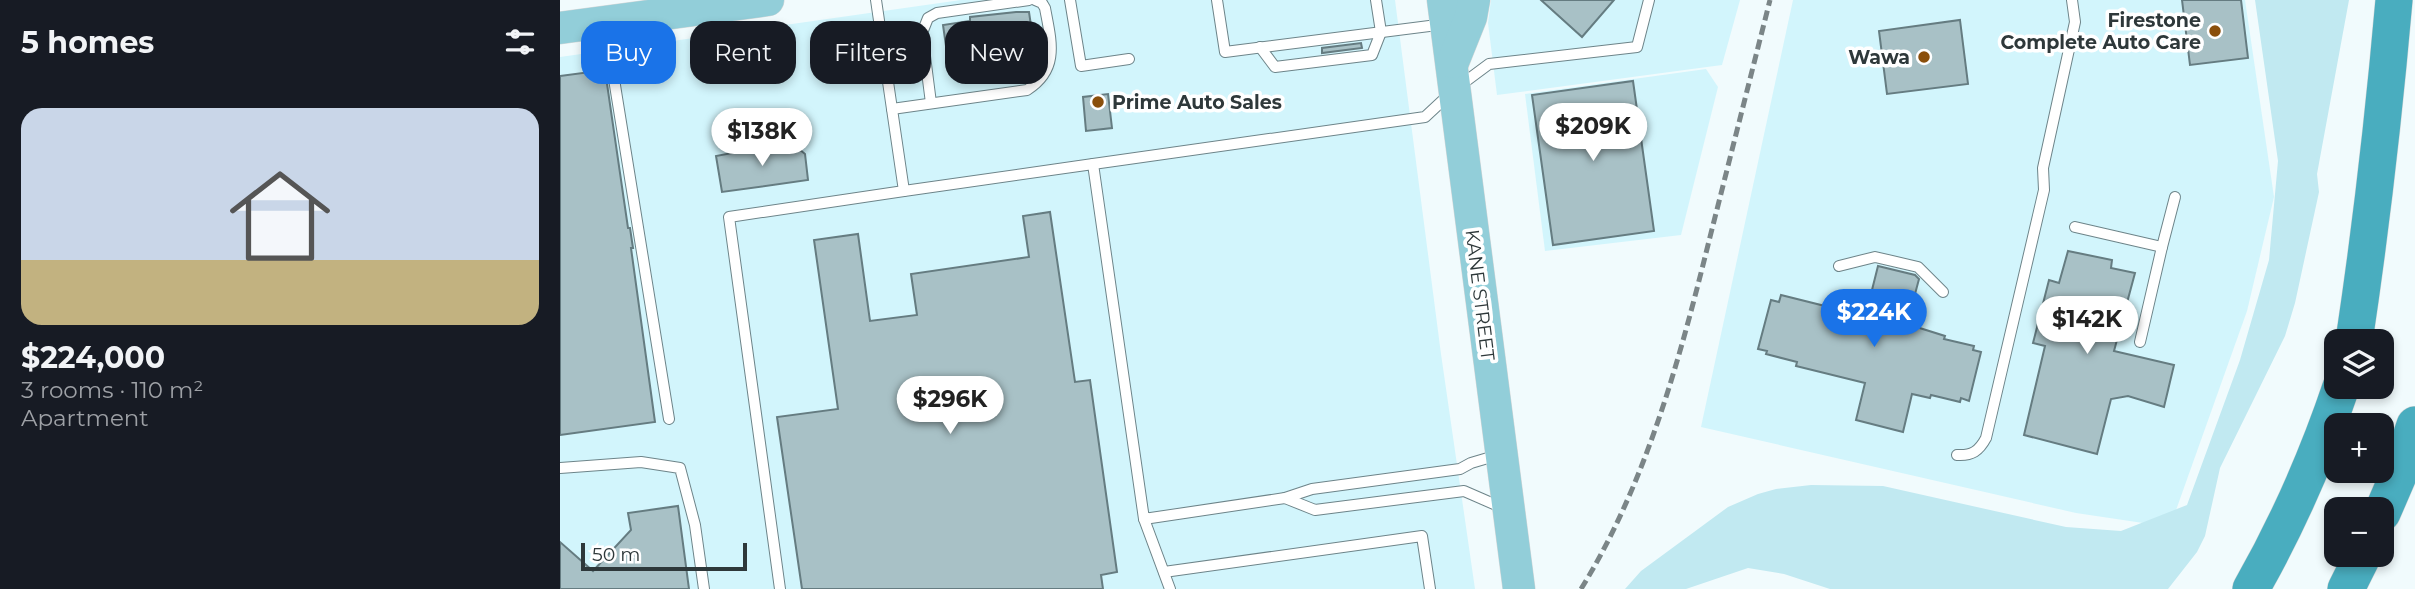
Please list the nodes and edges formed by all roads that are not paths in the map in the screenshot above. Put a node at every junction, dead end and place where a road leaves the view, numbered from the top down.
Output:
1 (768, 0) edge
2 (877, 0) edge
3 (1029, 0) edge
4 (1035, 0) edge
5 (1070, 0) edge
6 (1217, 0) edge
7 (1376, 0) edge
8 (1474, 0) edge
9 (1649, 0) edge
10 (2072, 0) edge
11 (2394, 0) edge
12 (1444, 12) edge
13 (614, 20) junction
14 (560, 28) edge
15 (1381, 32) junction
16 (2415, 39) edge
17 (1260, 47) junction
18 (1129, 59) dead end
19 (1453, 78) junction
20 (931, 103) junction
21 (892, 109) junction
22 (1093, 164) junction
23 (904, 191) junction
24 (2175, 197) dead end
25 (2075, 227) dead end
26 (2162, 247) junction
27 (1839, 266) dead end
28 (1943, 292) dead end
29 (2357, 329) edge
30 (2358, 329) edge
31 (2140, 342) dead end
32 (2337, 399) edge
33 (669, 419) dead end
34 (2415, 425) edge
35 (1501, 454) junction
36 (1957, 455) dead end
37 (560, 468) edge
38 (2389, 497) edge
39 (1285, 498) junction
40 (1508, 511) junction
41 (1144, 519) junction
42 (2357, 567) edge
43 (1164, 572) junction
44 (705, 589) edge
45 (780, 589) edge
46 (1170, 589) edge
47 (1430, 589) edge
48 (1519, 589) edge
49 (2251, 589) edge
50 (2346, 589) edge

1 - 13 main road
2 - 21 lane
3 - 20 lane
4 - 20 lane
5 - 18 lane
6 - 17 lane
7 - 15 lane
8 - 19 main road
9 - 19 lane
10 - 36 lane
11 - 29 highway
12 - 15 lane
12 - 19 main road, KANE STREET
13 - 14 main road
13 - 33 lane
15 - 17 lane
15 - 17 lane
16 - 30 highway
19 - 22 lane
19 - 35 main road, KANE STREET
20 - 21 lane
21 - 23 lane
22 - 23 lane
22 - 41 lane
23 - 45 lane
24 - 26 lane
25 - 26 lane
26 - 31 lane
27 - 28 lane
32 - 49 highway
34 - 38 highway
35 - 39 lane
35 - 40 main road, KANE STREET
37 - 44 lane
39 - 40 lane
39 - 41 lane
40 - 48 main road, KANE STREET
41 - 43 lane
42 - 50 highway
43 - 46 lane
43 - 47 lane

